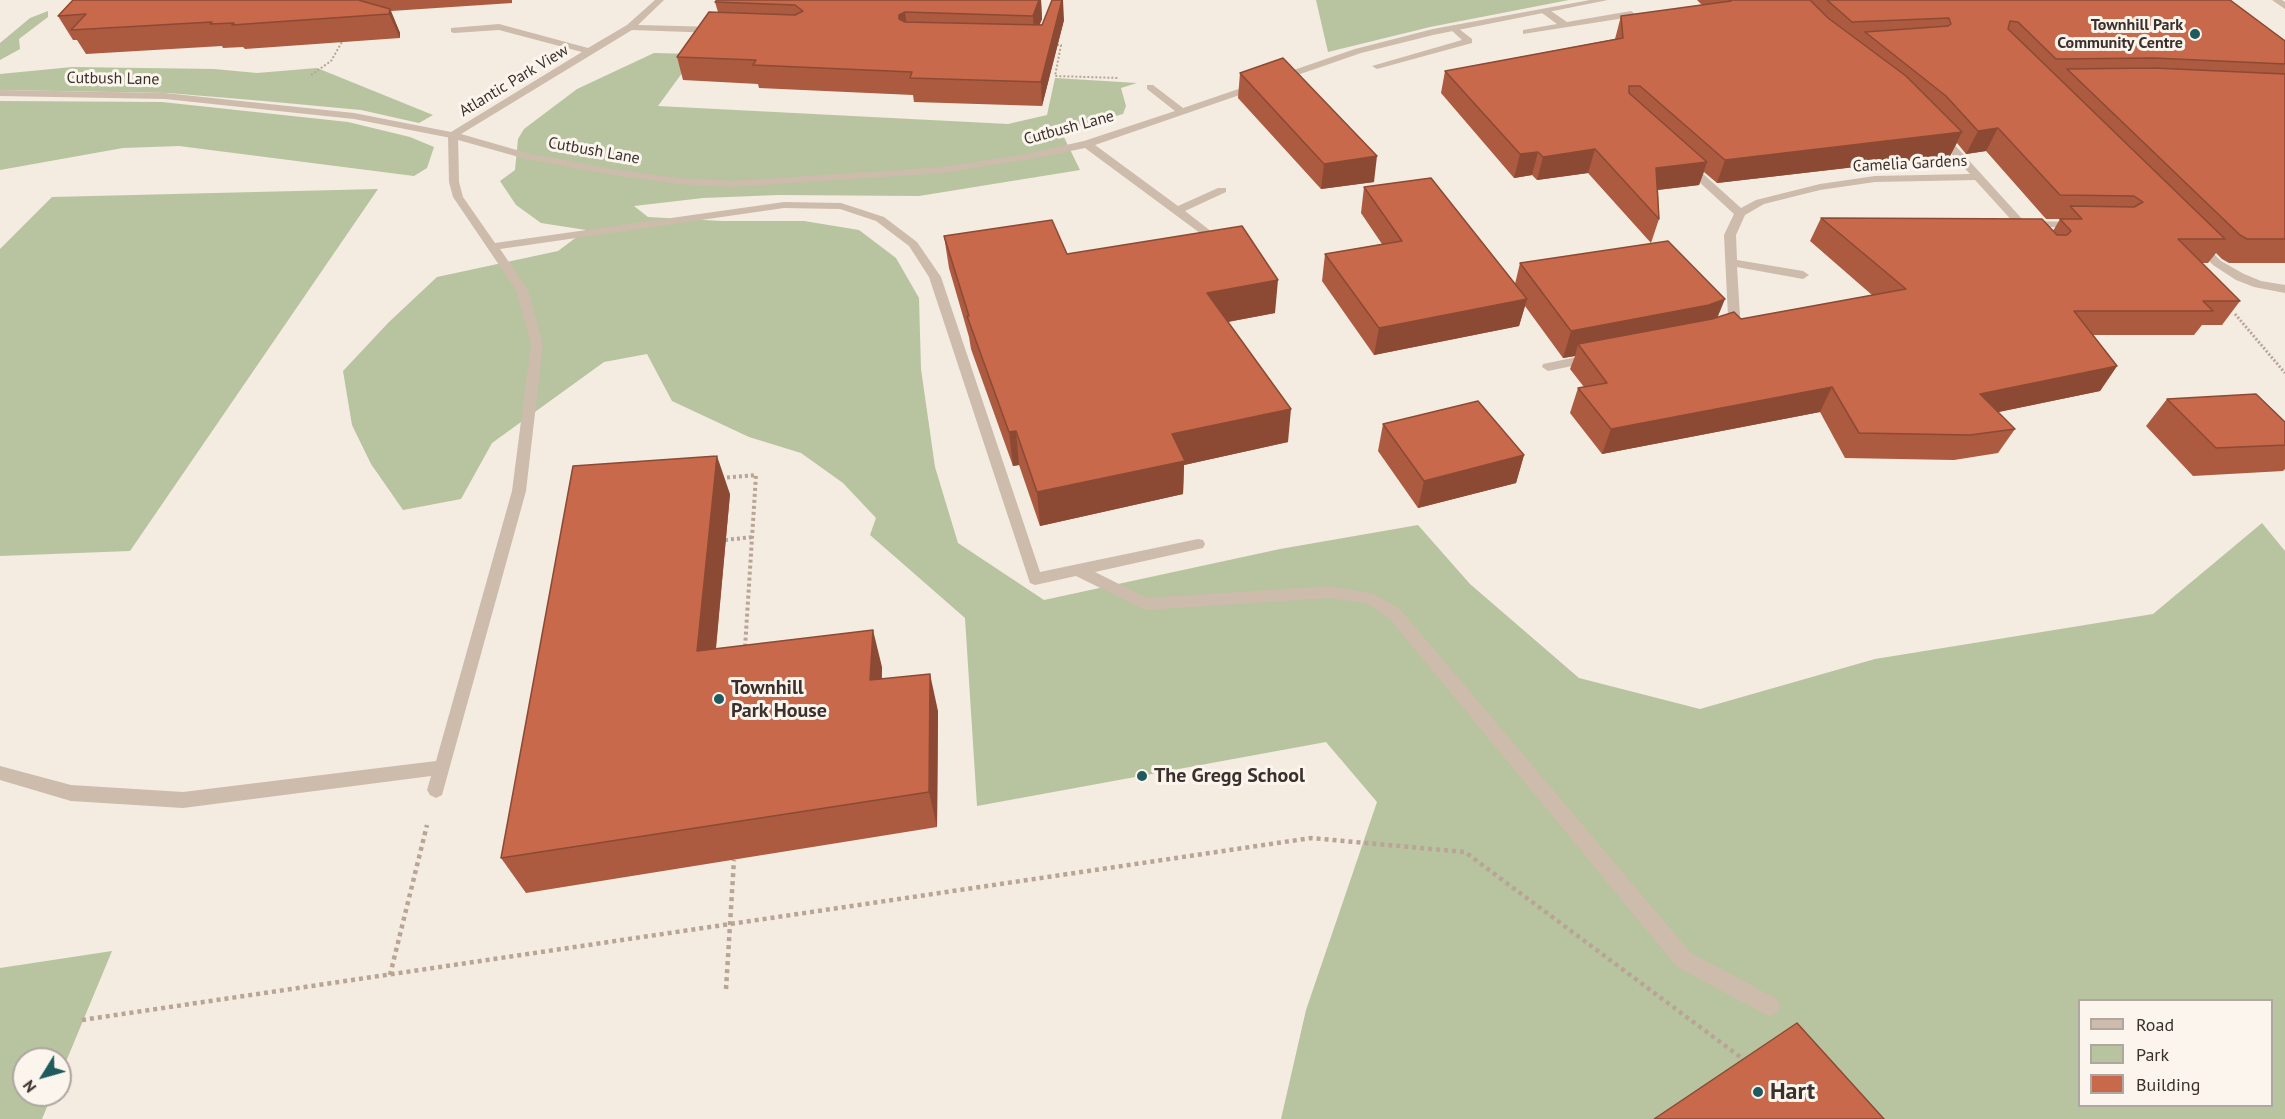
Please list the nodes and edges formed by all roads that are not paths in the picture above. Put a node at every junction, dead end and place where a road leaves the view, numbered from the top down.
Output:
1 (660, 0) edge
2 (1604, 0) edge
3 (2276, 0) edge
4 (2285, 6) edge
5 (1545, 11) junction
6 (1631, 14) edge
7 (1565, 25) junction
8 (630, 27) junction
9 (1454, 28) junction
10 (454, 30) dead end
11 (731, 31) edge
12 (1526, 32) dead end
13 (591, 52) junction
14 (1377, 66) dead end
15 (1150, 87) road end
16 (0, 93) edge
17 (1180, 110) junction
18 (1936, 130) edge
19 (453, 135) junction
20 (1087, 144) junction
21 (1680, 158) edge
22 (1978, 177) junction
23 (1222, 190) dead end
24 (1176, 211) junction
25 (1740, 213) junction
26 (2086, 225) edge
27 (1208, 234) edge
28 (2193, 238) edge
29 (492, 247) junction
30 (1732, 263) junction
31 (1803, 275) dead end
32 (2285, 289) edge
33 (1717, 331) edge
34 (1603, 356) edge
35 (1548, 366) dead end
36 (1198, 544) dead end
37 (1078, 570) junction
38 (442, 767) junction
39 (0, 773) edge
40 (436, 790) road end
41 (1770, 1006) dead end

1 - 8 street, Atlantic Park View
2 - 5 street, Cutbush Lane
3 - 4 street
5 - 7 street
5 - 9 street, Cutbush Lane
6 - 7 street
7 - 12 street
8 - 11 street
8 - 13 street, Atlantic Park View
9 - 14 street
9 - 17 street, Cutbush Lane
10 - 13 street, Atlantic Park View
13 - 19 street, Atlantic Park View
15 - 17 street
16 - 19 street, Cutbush Lane
17 - 20 street, Cutbush Lane
18 - 22 street
19 - 20 street, Cutbush Lane
19 - 29 street
20 - 24 street
21 - 25 street
22 - 25 street, Camelia Gardens
22 - 26 street
23 - 24 street
24 - 27 street
25 - 30 street
28 - 32 street
29 - 37 street
29 - 38 street
30 - 31 street
30 - 33 street
34 - 35 street
36 - 37 street
37 - 41 street
38 - 39 street
38 - 40 street

